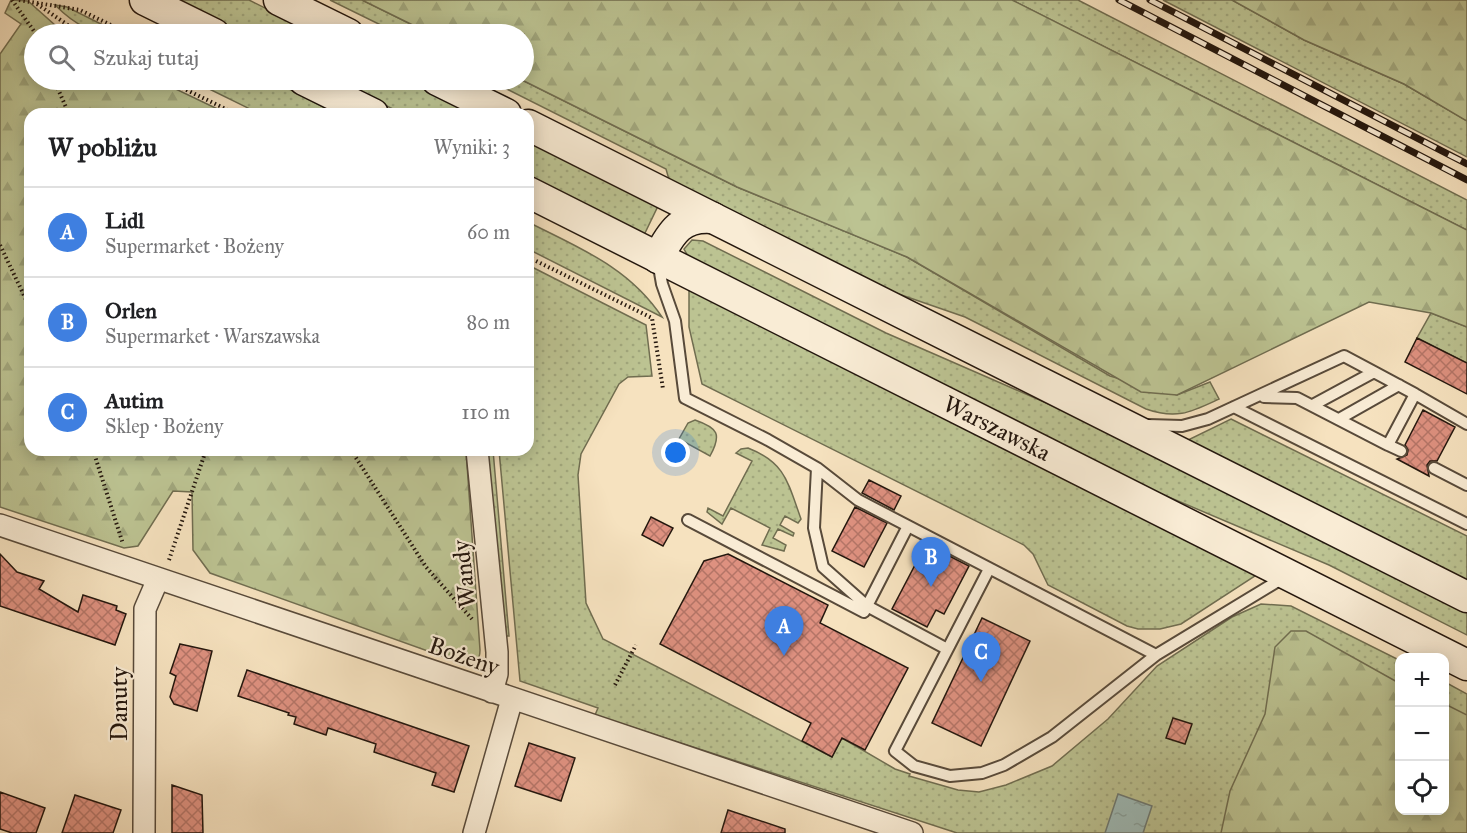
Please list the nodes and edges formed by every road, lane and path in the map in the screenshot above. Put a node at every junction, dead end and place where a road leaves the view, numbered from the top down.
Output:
1 (12, 0) edge
2 (19, 0) edge
3 (145, 0) edge
4 (279, 0) edge
5 (36, 3) junction
6 (29, 24) edge
7 (65, 24) edge
8 (109, 24) edge
9 (194, 24) edge
10 (328, 24) edge
11 (58, 90) edge
12 (189, 90) edge
13 (324, 90) edge
14 (457, 90) edge
15 (66, 108) edge
16 (225, 108) edge
17 (361, 108) edge
18 (494, 108) edge
19 (534, 128) edge
20 (534, 195) edge
21 (713, 218) junction
22 (0, 244) edge
23 (658, 258) junction
24 (534, 260) edge
25 (24, 295) edge
26 (1374, 372) junction
27 (1399, 385) junction
28 (663, 389) dead end
29 (1415, 394) junction
30 (1257, 398) junction
31 (1313, 405) junction
32 (1234, 407) junction
33 (1112, 418) junction
34 (1339, 419) junction
35 (1467, 423) edge
36 (1388, 445) junction
37 (1401, 451) dead end
38 (95, 456) edge
39 (204, 456) edge
40 (355, 456) edge
41 (478, 456) edge
42 (818, 468) junction
43 (1434, 468) dead end
44 (1467, 485) edge
45 (688, 520) dead end
46 (1467, 524) edge
47 (0, 525) edge
48 (908, 526) junction
49 (124, 548) dead end
50 (989, 569) junction
51 (160, 579) junction
52 (1301, 581) junction
53 (1467, 597) edge
54 (867, 606) junction
55 (473, 620) dead end
56 (636, 645) dead end
57 (947, 649) junction
58 (1155, 655) junction
59 (1467, 664) edge
60 (615, 685) dead end
61 (492, 692) junction
62 (512, 699) junction
63 (144, 833) edge
64 (474, 833) edge
65 (912, 833) edge

1 - 6 path
2 - 5 path
3 - 9 main road
4 - 10 main road
5 - 7 path
5 - 8 path
11 - 15 path
12 - 16 path
13 - 17 main road
14 - 18 main road
19 - 21 main road
20 - 23 main road, Warszawska
21 - 23 main road
21 - 33 main road
22 - 25 path
23 - 42 lane
23 - 52 main road, Warszawska
24 - 28 path
26 - 27 lane
26 - 30 lane
26 - 31 lane
27 - 29 lane
27 - 34 lane
29 - 35 lane
29 - 36 lane
30 - 31 lane
30 - 32 lane
31 - 34 lane
32 - 33 lane
32 - 46 lane
33 - 53 main road
34 - 36 lane
36 - 37 lane
38 - 49 path
39 - 51 path
40 - 55 path
41 - 61 street, Wandy
42 - 48 lane
42 - 54 lane
43 - 44 lane
45 - 54 lane
47 - 51 street, Bożeny
48 - 50 lane
48 - 54 lane
50 - 57 lane
50 - 58 lane
51 - 61 street, Bożeny
51 - 63 street, Danuty
52 - 58 lane
52 - 59 main road, Warszawska
54 - 57 lane
56 - 60 path
57 - 58 lane
61 - 62 street, Bożeny
62 - 64 street
62 - 65 street, Bożeny

